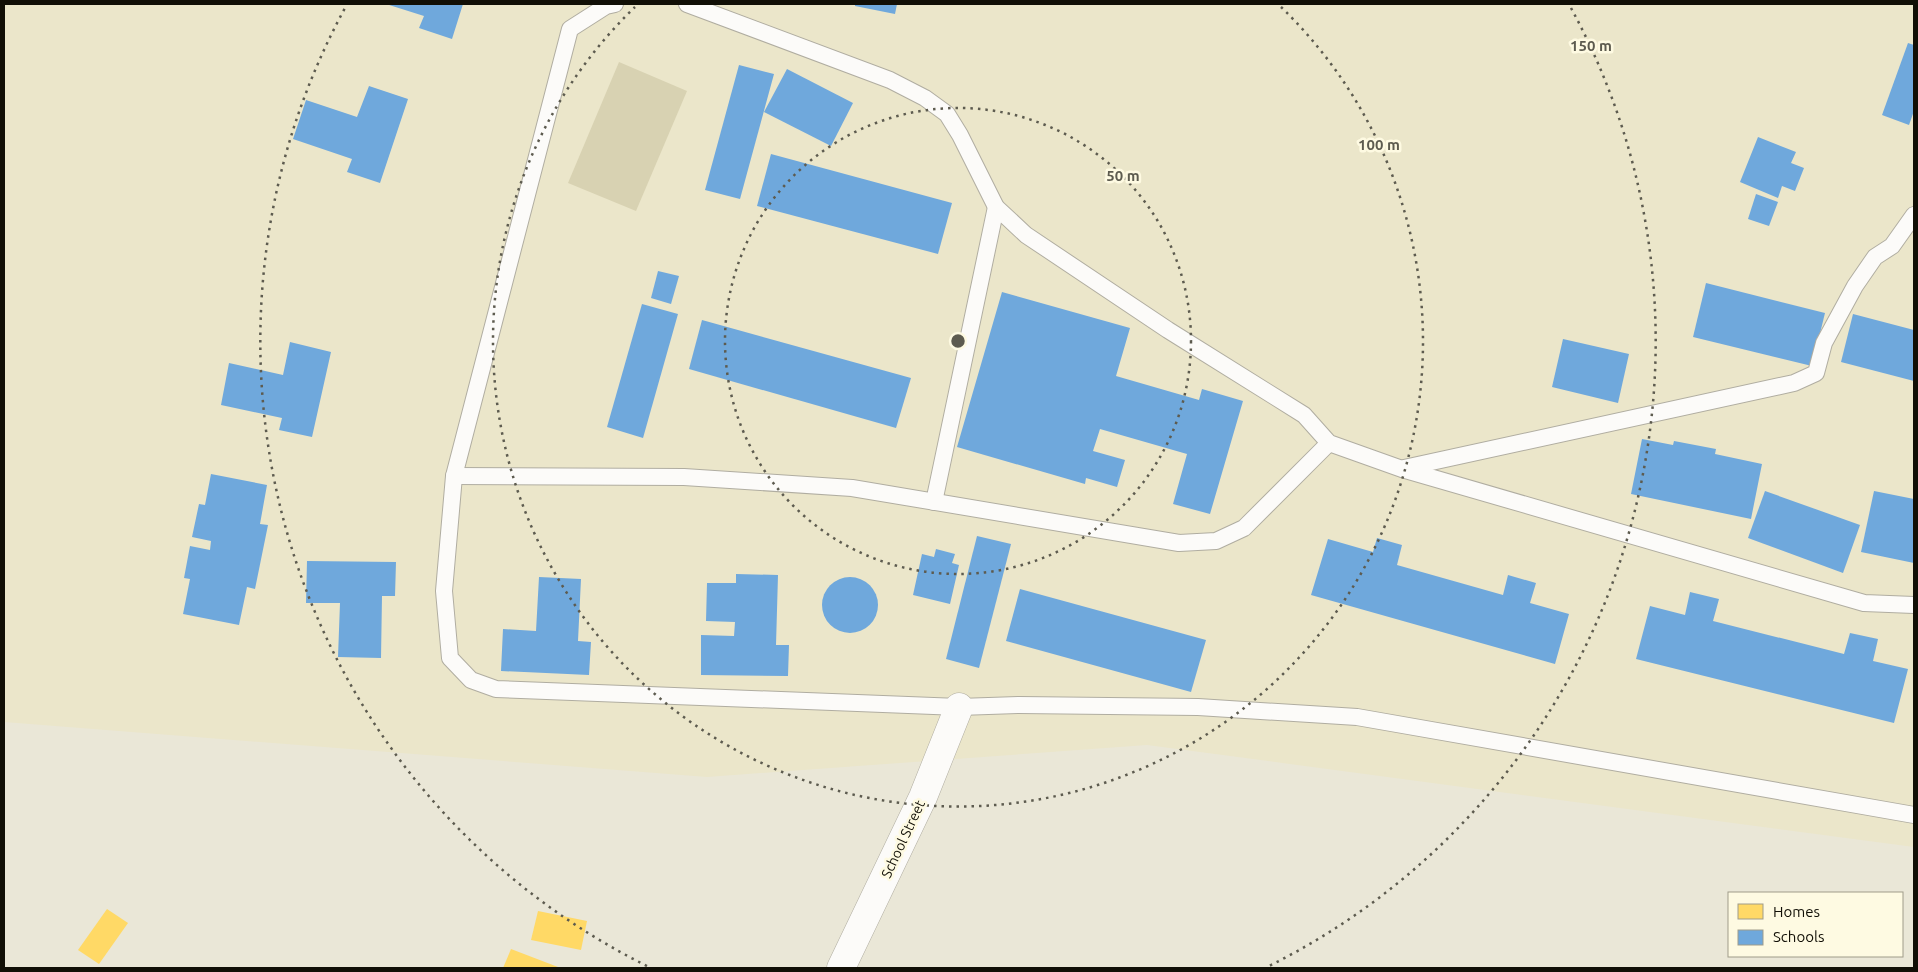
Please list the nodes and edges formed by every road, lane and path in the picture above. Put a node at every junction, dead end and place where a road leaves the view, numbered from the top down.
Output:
1 (615, 4) edge
2 (687, 4) edge
3 (996, 208) junction
4 (1914, 215) edge
5 (1329, 443) junction
6 (1402, 469) junction
7 (454, 476) junction
8 (934, 502) junction
9 (1914, 604) edge
10 (959, 708) junction
11 (1914, 815) edge
12 (841, 968) edge

1 - 7 lane
2 - 3 lane
3 - 5 lane
3 - 8 lane
4 - 6 lane
5 - 6 lane
5 - 8 lane
6 - 9 lane
7 - 8 lane
7 - 10 lane
10 - 11 lane
10 - 12 street, School Street

